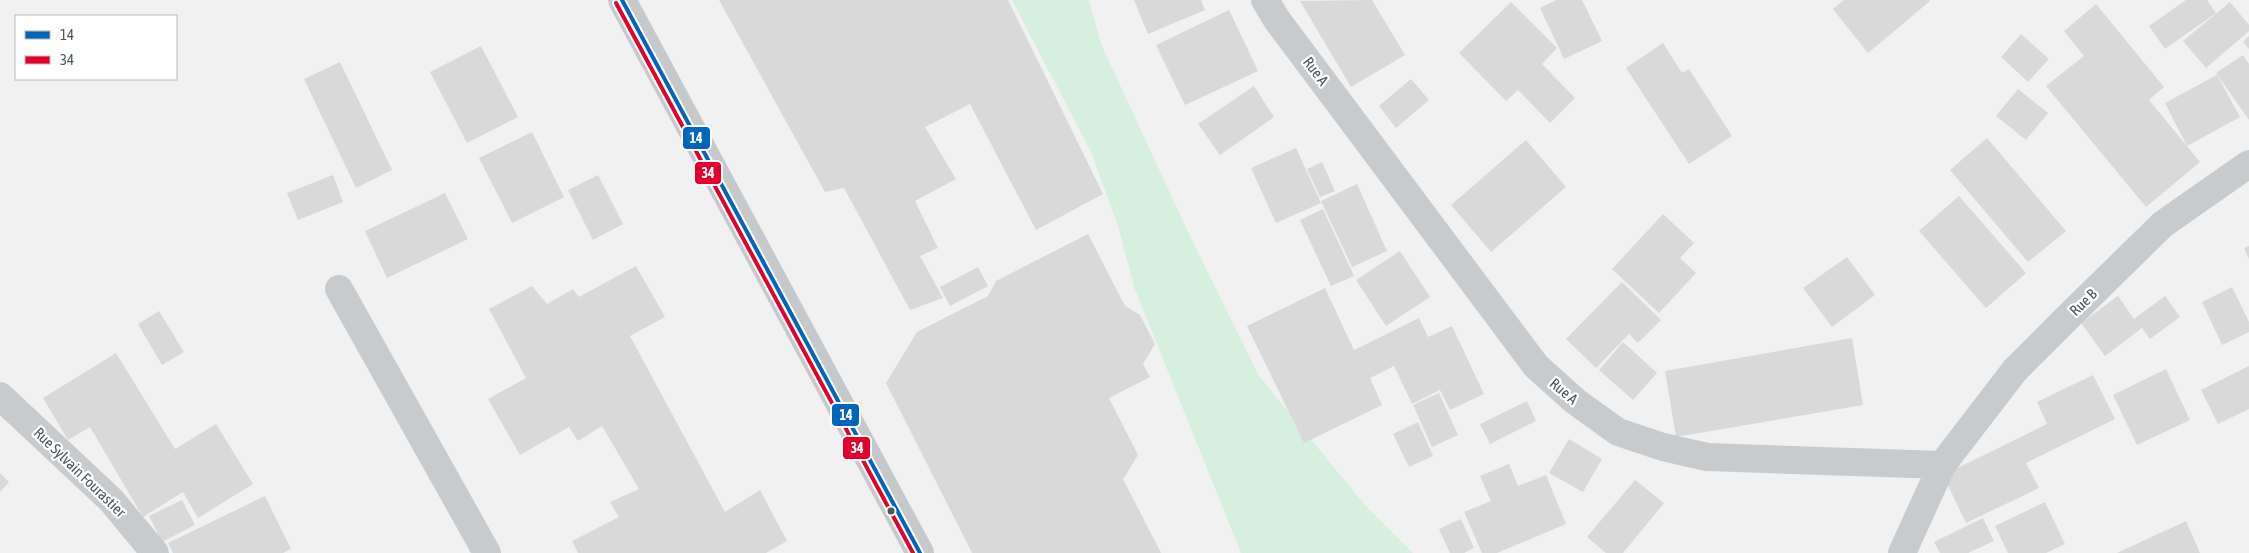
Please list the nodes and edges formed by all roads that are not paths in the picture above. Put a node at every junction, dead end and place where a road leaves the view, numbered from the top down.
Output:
1 (622, 0) edge
2 (1265, 0) edge
3 (2249, 164) edge
4 (339, 289) dead end
5 (0, 396) edge
6 (1942, 465) junction
7 (155, 553) edge
8 (487, 553) edge
9 (920, 553) edge
10 (1902, 553) edge

1 - 9 main road
2 - 6 street, Rue A
3 - 6 street, Rue B
4 - 8 street
5 - 7 street, Rue Sylvain Fourastier
6 - 10 street

